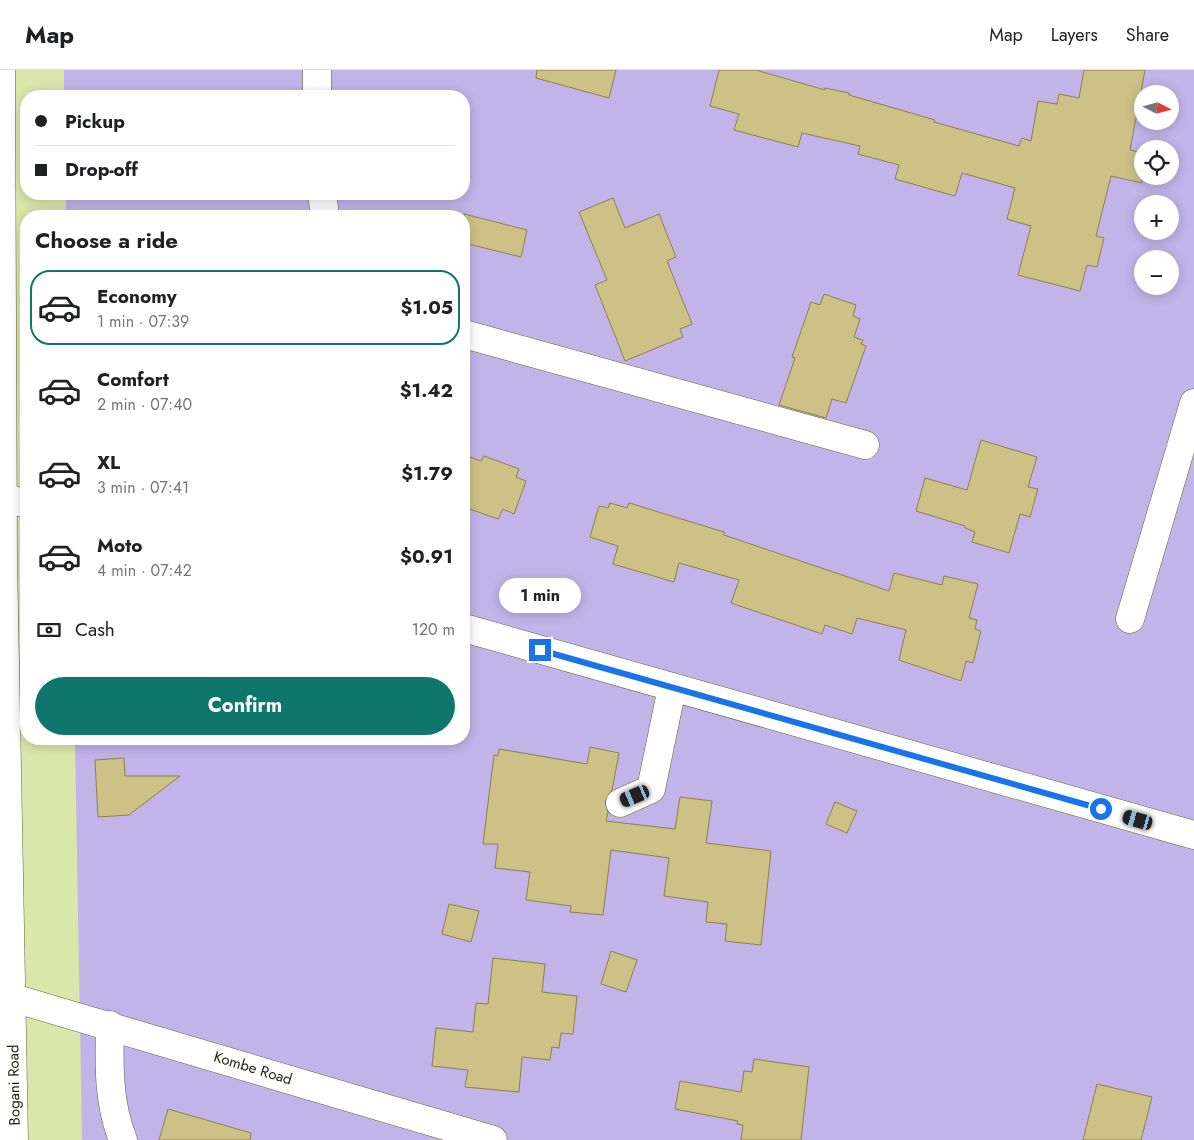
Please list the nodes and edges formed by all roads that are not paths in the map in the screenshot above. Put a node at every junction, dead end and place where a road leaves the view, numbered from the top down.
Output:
1 (1, 70) edge
2 (317, 70) edge
3 (318, 90) edge
4 (470, 336) edge
5 (1194, 403) edge
6 (865, 445) dead end
7 (15, 501) edge
8 (1130, 620) dead end
9 (470, 630) edge
10 (672, 688) junction
11 (620, 802) dead end
12 (1194, 835) edge
13 (13, 998) junction
14 (110, 1025) junction
15 (14, 1140) edge
16 (123, 1140) edge
17 (493, 1140) edge

1 - 7 street, Bogani Road
2 - 3 street
4 - 6 street
5 - 8 street
7 - 13 street, Bogani Road
9 - 10 street
10 - 11 street
10 - 12 street
13 - 14 street, Kombe Road
13 - 15 street, Bogani Road
14 - 16 street
14 - 17 street, Kombe Road

